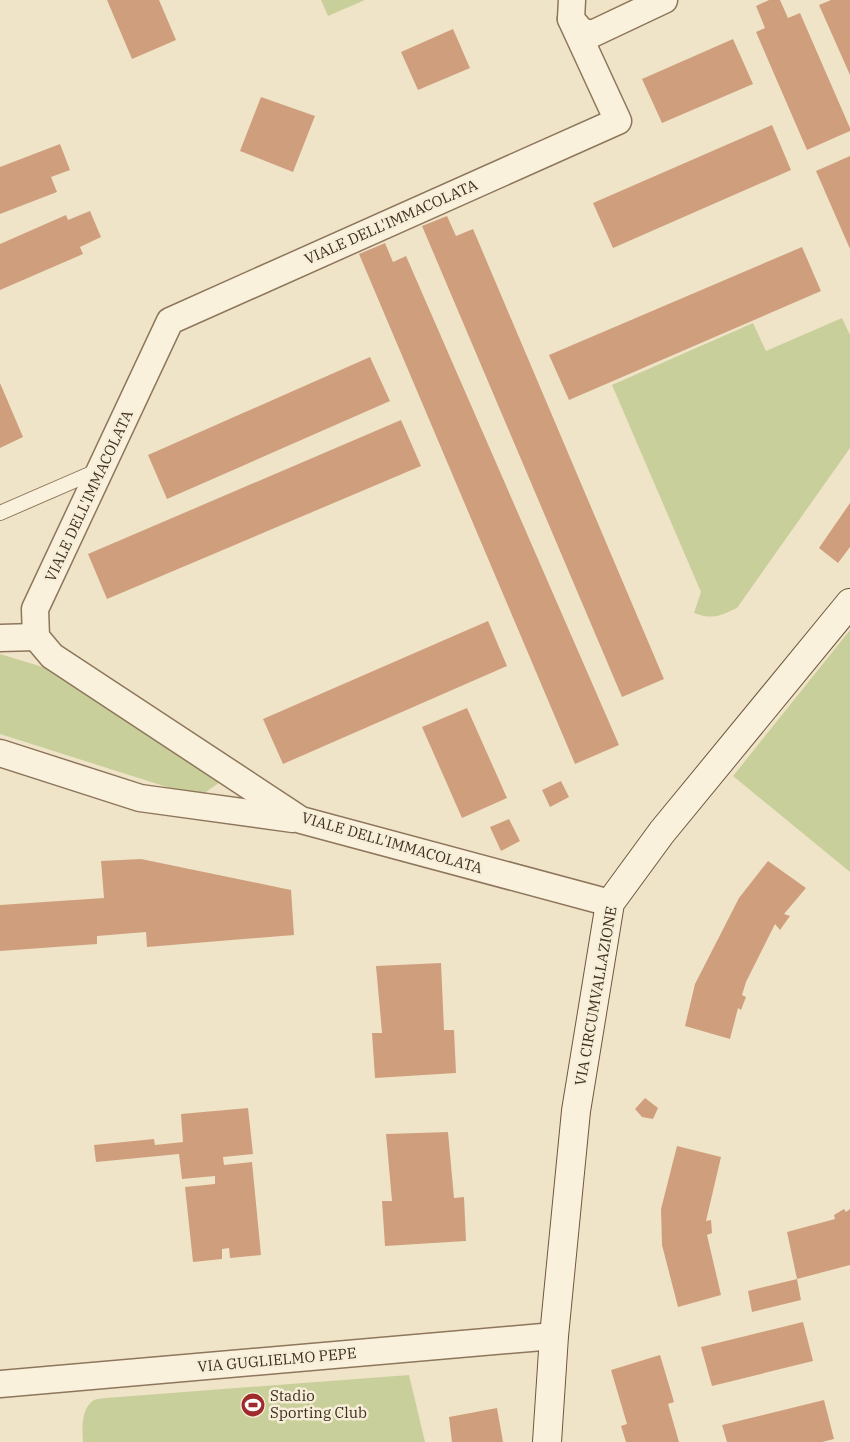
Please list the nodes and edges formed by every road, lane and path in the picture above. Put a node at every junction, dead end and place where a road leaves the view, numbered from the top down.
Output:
1 (664, 0) edge
2 (568, 6) edge
3 (102, 468) junction
4 (0, 513) edge
5 (850, 603) edge
6 (36, 637) junction
7 (0, 638) edge
8 (0, 753) edge
9 (301, 820) junction
10 (610, 902) junction
11 (554, 1336) junction
12 (0, 1384) edge
13 (547, 1442) edge

1 - 2 street
2 - 3 street, VIALE DELL'IMMACOLATA
3 - 4 lane
3 - 6 street, VIALE DELL'IMMACOLATA
5 - 10 street, VIA CIRCUMVALLAZIONE
6 - 7 street
6 - 9 street, VIALE DELL'IMMACOLATA
8 - 9 street
9 - 10 street, VIALE DELL'IMMACOLATA
10 - 11 street, VIA CIRCUMVALLAZIONE
11 - 12 street, VIA GUGLIELMO PEPE
11 - 13 street, VIA CIRCUMVALLAZIONE

